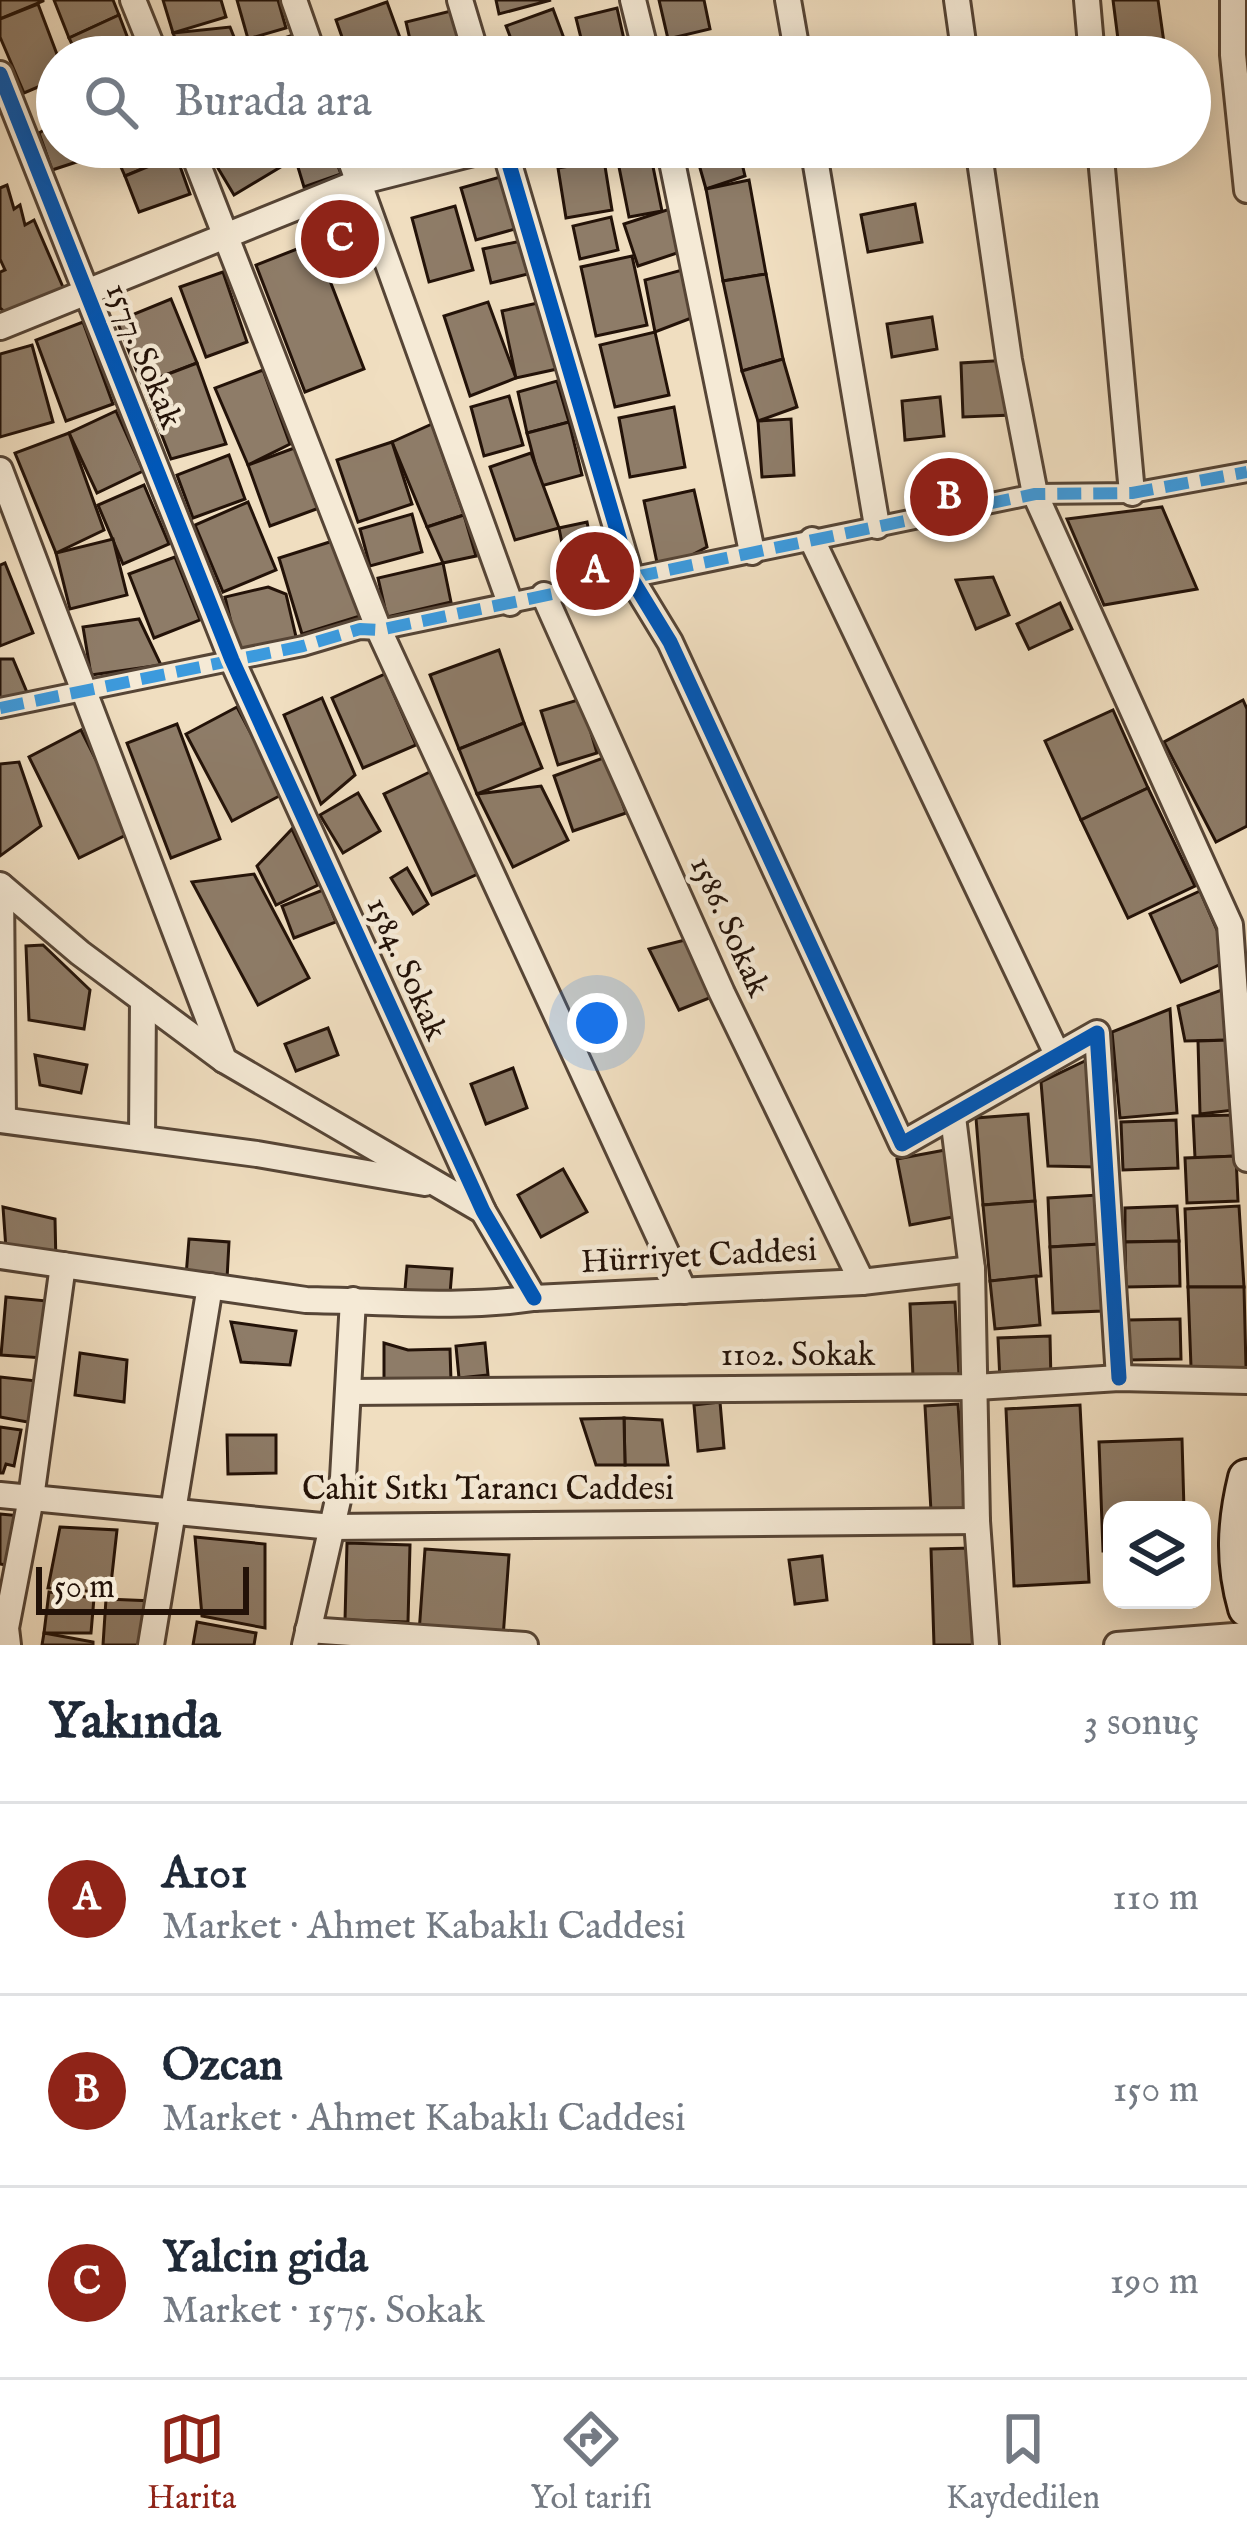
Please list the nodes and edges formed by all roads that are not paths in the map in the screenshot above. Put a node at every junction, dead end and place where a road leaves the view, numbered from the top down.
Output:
1 (134, 0) edge
2 (294, 0) edge
3 (460, 0) edge
4 (633, 0) edge
5 (788, 0) edge
6 (957, 0) edge
7 (1087, 0) edge
8 (1233, 0) edge
9 (148, 36) edge
10 (307, 36) edge
11 (471, 36) edge
12 (642, 36) edge
13 (794, 36) edge
14 (962, 36) edge
15 (1090, 36) edge
16 (0, 74) edge
17 (36, 165) edge
18 (37, 168) edge
19 (199, 168) edge
20 (354, 168) edge
21 (416, 168) edge
22 (507, 168) edge
23 (673, 168) edge
24 (817, 168) edge
25 (981, 168) edge
26 (1102, 168) edge
27 (359, 182) junction
28 (1247, 190) edge
29 (225, 236) junction
30 (86, 292) junction
31 (0, 327) edge
32 (0, 470) edge
33 (1247, 472) edge
34 (1132, 493) junction
35 (1036, 494) junction
36 (878, 526) junction
37 (812, 540) junction
38 (752, 552) junction
39 (631, 578) junction
40 (544, 596) junction
41 (510, 602) junction
42 (379, 630) junction
43 (232, 660) junction
44 (85, 691) junction
45 (0, 708) edge
46 (0, 885) edge
47 (1238, 922) edge
48 (143, 1000) junction
49 (1057, 1054) junction
50 (224, 1060) junction
51 (953, 1117) junction
52 (2, 1120) edge
53 (142, 1138) junction
54 (1247, 1159) edge
55 (440, 1186) junction
56 (483, 1211) junction
57 (0, 1256) edge
58 (63, 1265) junction
59 (972, 1269) junction
60 (862, 1282) junction
61 (210, 1286) junction
62 (684, 1291) junction
63 (534, 1298) junction
64 (353, 1300) junction
65 (1119, 1378) junction
66 (1247, 1381) edge
67 (976, 1388) junction
68 (348, 1392) junction
69 (1247, 1478) edge
70 (0, 1495) edge
71 (31, 1498) junction
72 (176, 1512) junction
73 (977, 1521) junction
74 (332, 1527) junction
75 (1247, 1608) edge
76 (1247, 1635) edge
77 (306, 1637) edge
78 (476, 1643) edge
79 (8, 1645) edge
80 (151, 1645) edge
81 (525, 1645) edge
82 (986, 1645) edge
83 (1117, 1645) edge

1 - 9 street
2 - 10 street
3 - 11 street
4 - 12 street
5 - 13 street
6 - 14 street
7 - 15 street
8 - 28 street
16 - 17 street, 1577. Sokak
18 - 30 street, 1577. Sokak
19 - 29 street
20 - 27 street
21 - 27 street
22 - 39 street
23 - 38 street
24 - 36 street
25 - 35 street
26 - 34 street
27 - 29 street
27 - 41 street
29 - 30 street
29 - 42 street
30 - 31 street
30 - 43 street, 1577. Sokak
32 - 44 street
33 - 34 street
34 - 35 street
35 - 36 street
35 - 47 street
36 - 37 street
37 - 38 street
37 - 49 street
38 - 39 street
39 - 40 street
39 - 51 street
40 - 41 street
40 - 60 street, 1586. Sokak
41 - 42 street
42 - 43 street
42 - 62 street
43 - 44 street
43 - 56 street, 1584. Sokak
44 - 45 street
44 - 50 street
46 - 48 street
46 - 52 street
47 - 54 street
48 - 50 street
48 - 53 street
49 - 51 street
49 - 65 street
50 - 55 street
51 - 59 street
52 - 53 street
53 - 55 street
55 - 56 street
56 - 63 street, 1584. Sokak
57 - 58 street, Hürriyet Caddesi
58 - 61 street, Hürriyet Caddesi
58 - 71 street
59 - 60 street, Hürriyet Caddesi
59 - 67 street
60 - 62 street, Hürriyet Caddesi
61 - 64 street, Hürriyet Caddesi
61 - 72 street
62 - 63 street, Hürriyet Caddesi
63 - 64 street, Hürriyet Caddesi
64 - 68 street
65 - 66 street, 1102. Sokak
65 - 67 street, 1102. Sokak
67 - 68 street, 1102. Sokak
67 - 73 street
68 - 74 street
69 - 75 main road
70 - 71 street, Cahit Sıtkı Tarancı Caddesi
71 - 72 street, Cahit Sıtkı Tarancı Caddesi
71 - 79 street
72 - 74 street, Cahit Sıtkı Tarancı Caddesi
72 - 80 street
73 - 74 street, Cahit Sıtkı Tarancı Caddesi
73 - 82 street
74 - 77 street
76 - 83 street
77 - 78 street
78 - 81 street

